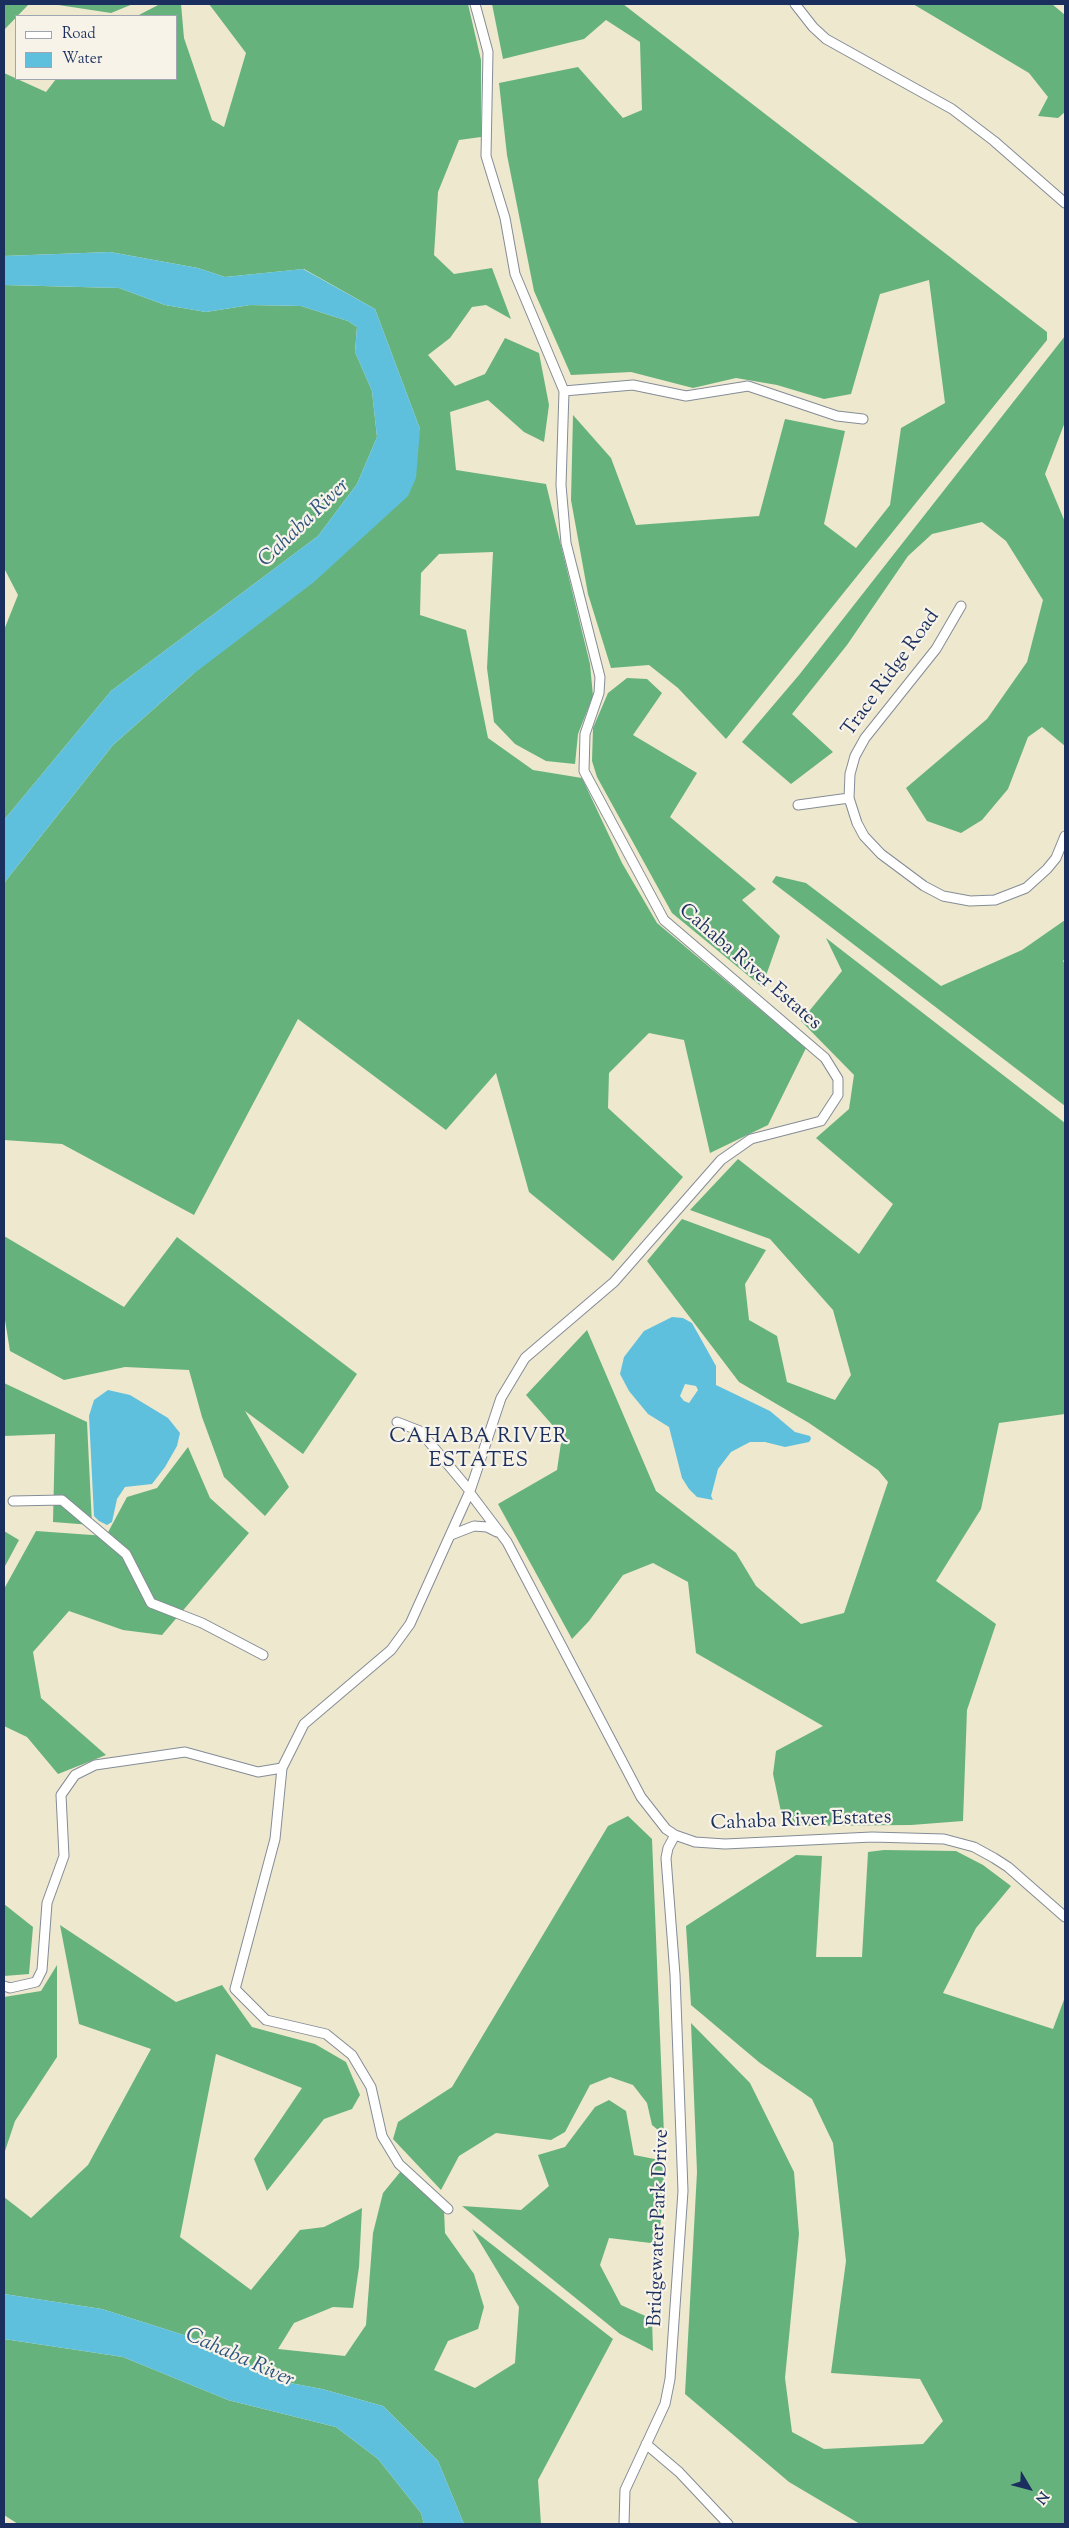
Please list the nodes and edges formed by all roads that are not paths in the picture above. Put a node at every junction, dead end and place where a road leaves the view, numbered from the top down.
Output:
1 (475, 4) edge
2 (795, 4) edge
3 (1065, 203) edge
4 (564, 391) junction
5 (863, 419) dead end
6 (961, 606) dead end
7 (849, 798) junction
8 (798, 805) dead end
9 (1065, 836) edge
10 (397, 1422) dead end
11 (470, 1492) junction
12 (13, 1501) dead end
13 (498, 1533) junction
14 (450, 1535) junction
15 (263, 1655) dead end
16 (282, 1768) junction
17 (675, 1836) junction
18 (1065, 1917) edge
19 (4, 1986) edge
20 (448, 2209) dead end
21 (646, 2444) junction
22 (624, 2524) edge
23 (728, 2524) edge

1 - 4 street, Cahaba River Estates
2 - 3 street
4 - 5 street
4 - 11 street, Cahaba River Estates
6 - 7 street, Trace Ridge Road
7 - 8 street
7 - 9 street, Trace Ridge Road
10 - 11 street
11 - 13 street
11 - 14 street, Cahaba River Estates
12 - 15 street
13 - 14 street
13 - 17 street
14 - 16 street, Cahaba River Estates
16 - 19 street
16 - 20 street, Cahaba River Estates
17 - 18 street, Cahaba River Estates
17 - 21 street, Bridgewater Park Drive
21 - 22 street, Bridgewater Park Drive
21 - 23 street

